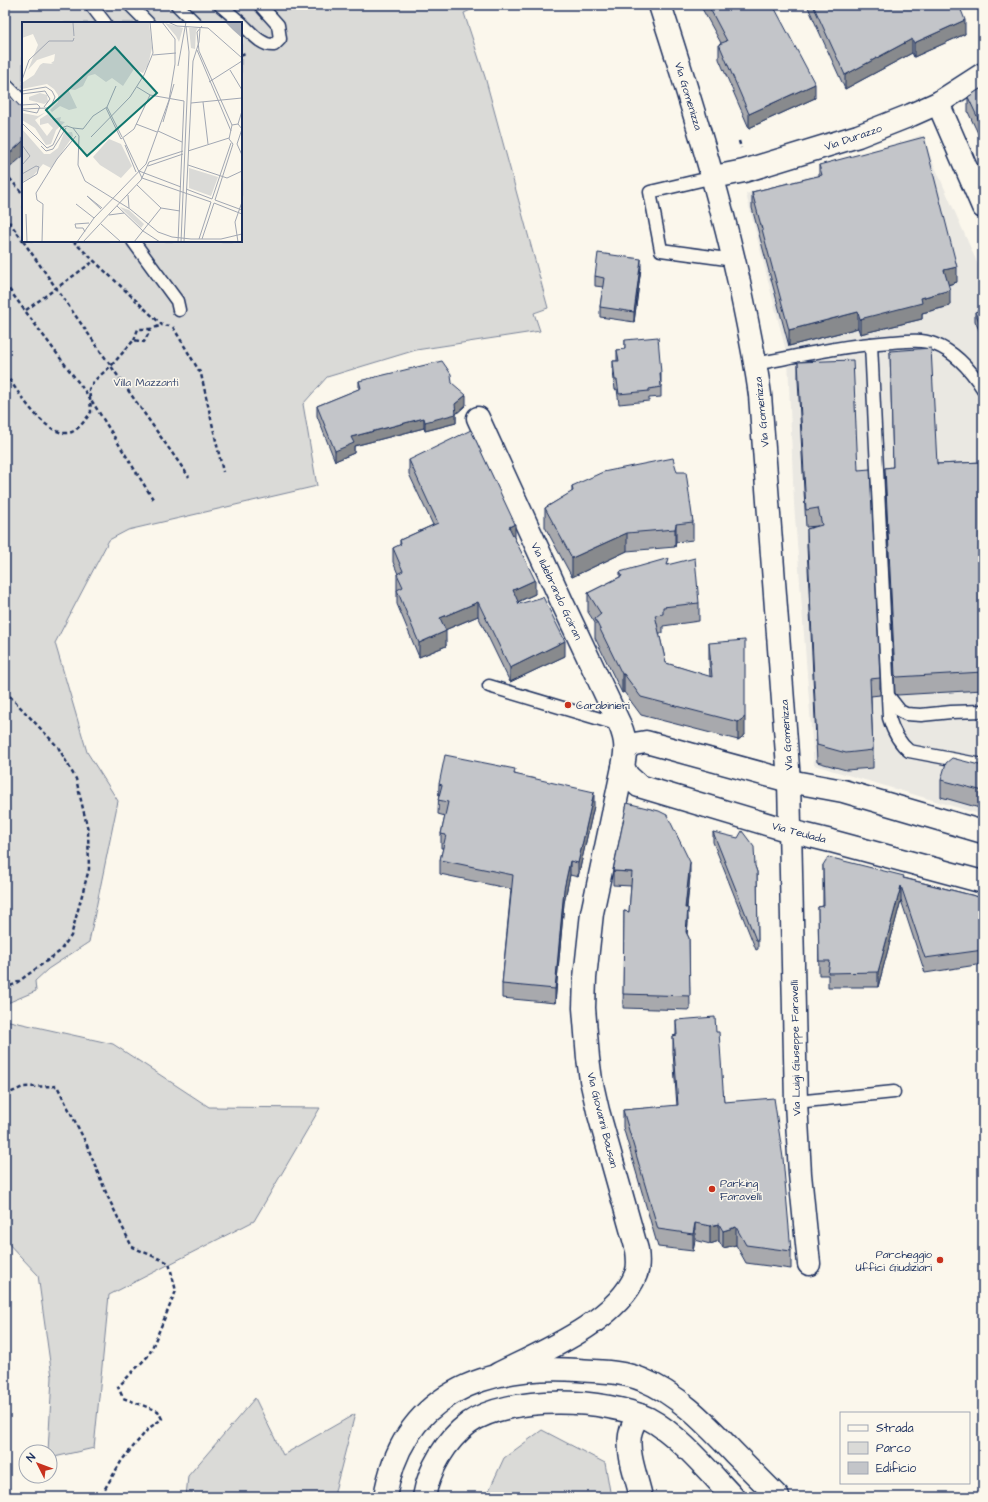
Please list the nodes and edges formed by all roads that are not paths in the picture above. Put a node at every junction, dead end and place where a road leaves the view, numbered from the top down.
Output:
1 (91, 5) edge
2 (130, 5) edge
3 (177, 5) edge
4 (220, 5) edge
5 (260, 5) edge
6 (660, 5) edge
7 (104, 22) edge
8 (147, 22) edge
9 (194, 22) edge
10 (240, 22) edge
11 (242, 24) edge
12 (983, 74) edge
13 (5, 84) edge
14 (22, 101) edge
15 (938, 103) junction
16 (714, 177) junction
17 (983, 207) edge
18 (134, 242) edge
19 (734, 260) junction
20 (179, 310) dead end
21 (871, 344) junction
22 (756, 364) junction
23 (983, 389) edge
24 (478, 418) dead end
25 (489, 686) dead end
26 (889, 697) junction
27 (983, 711) edge
28 (620, 725) junction
29 (625, 758) junction
30 (983, 765) edge
31 (789, 781) junction
32 (790, 831) junction
33 (983, 832) edge
34 (983, 882) edge
35 (894, 1092) dead end
36 (796, 1102) junction
37 (809, 1264) dead end
38 (495, 1375) junction
39 (639, 1415) junction
40 (385, 1497) edge
41 (424, 1497) edge
42 (641, 1497) edge
43 (734, 1497) edge
44 (778, 1497) edge

1 - 7 lane
2 - 8 lane
3 - 9 lane
4 - 10 lane
5 - 11 lane
6 - 16 street, Via Gomenizza
12 - 15 street, Via Durazzo
13 - 14 lane
15 - 16 street, Via Durazzo
15 - 17 street
16 - 19 street, Via Gomenizza
16 - 19 lane
18 - 20 lane
19 - 22 street, Via Gomenizza
21 - 22 lane
21 - 23 lane
21 - 26 lane
22 - 31 street, Via Gomenizza
24 - 28 street, Via Ildebrando Goiran
25 - 28 lane
26 - 27 lane
26 - 30 lane
28 - 29 street, Via Ildebrando Goiran
29 - 31 street
29 - 32 street, Via Teulada
29 - 38 street, Via Giovanni Bausan
31 - 32 street, Via Gomenizza
31 - 33 street
32 - 34 street, Via Teulada
32 - 36 street, Via Luigi Giuseppe Faravelli
35 - 36 lane
36 - 37 street, Via Luigi Giuseppe Faravelli
38 - 40 street
38 - 44 street
39 - 41 street
39 - 42 street
39 - 43 street

